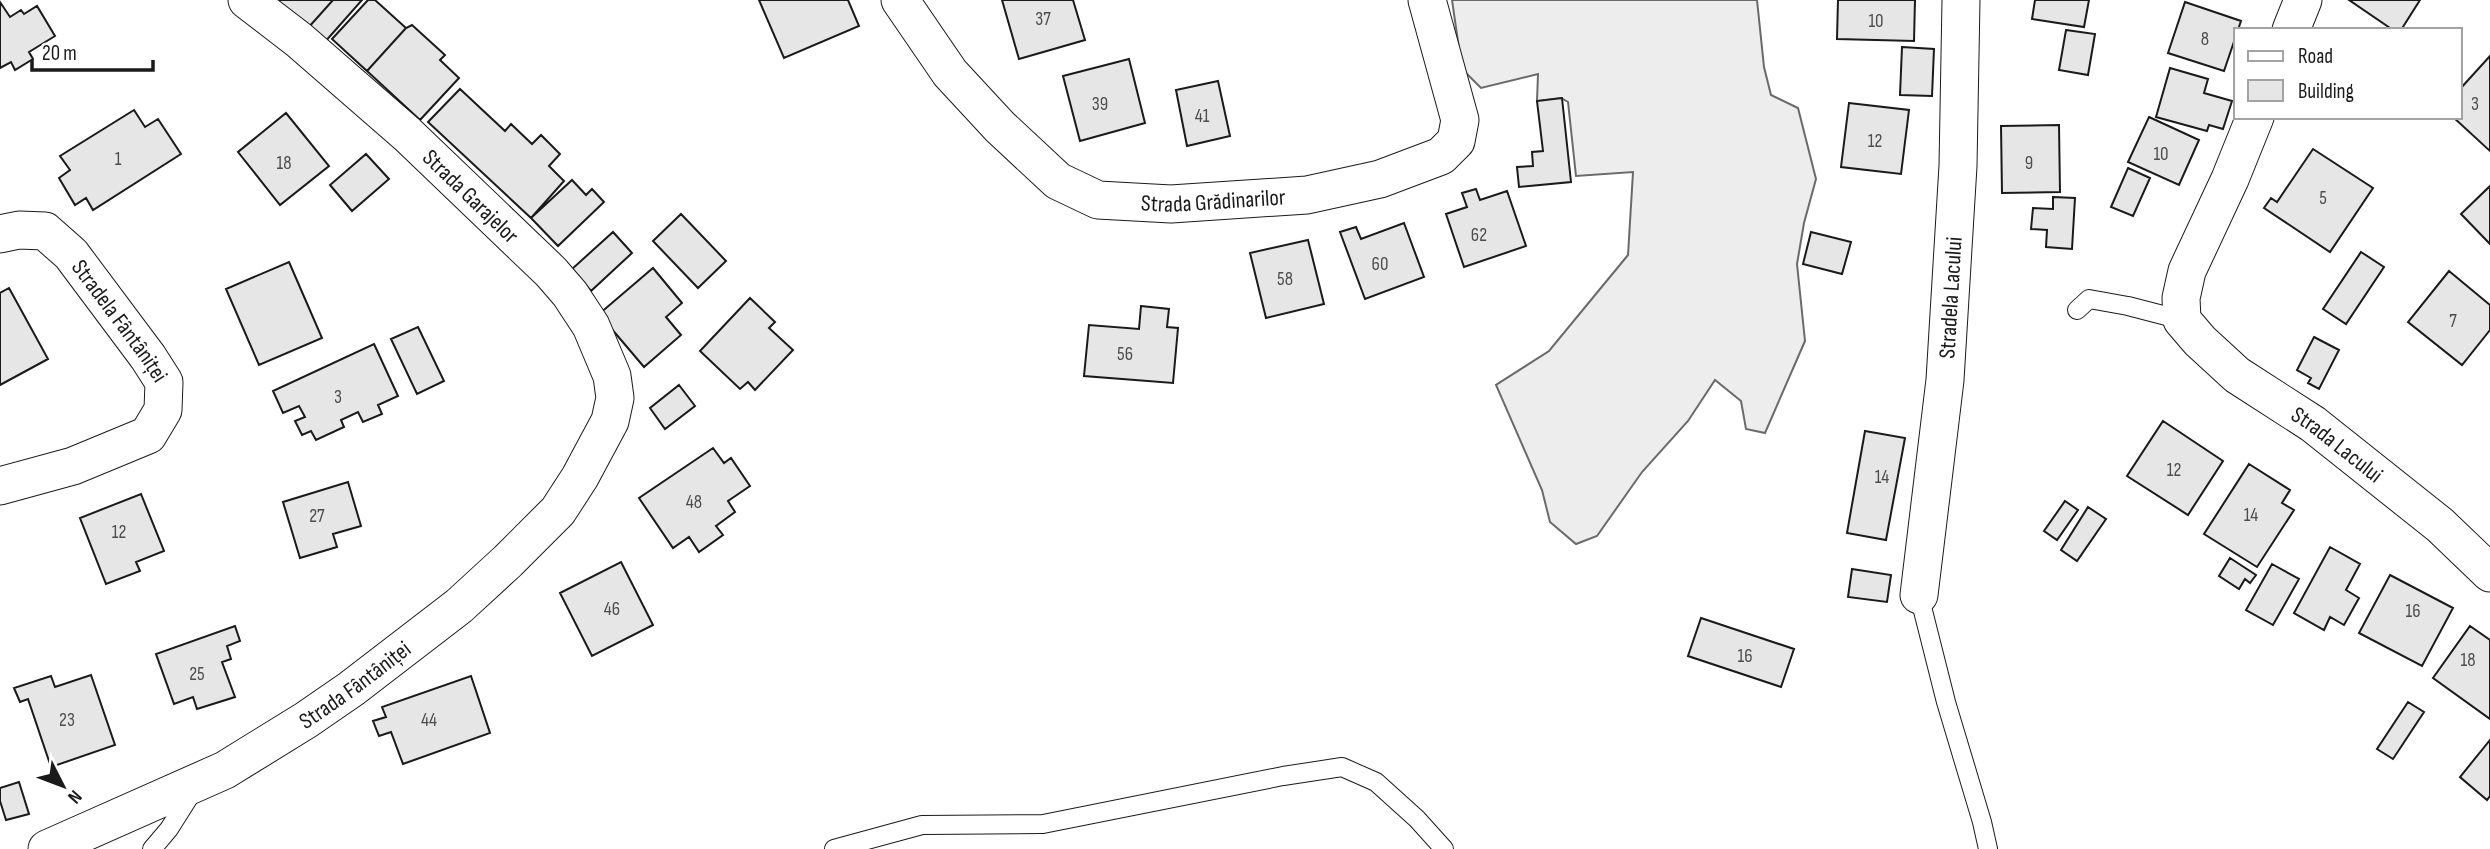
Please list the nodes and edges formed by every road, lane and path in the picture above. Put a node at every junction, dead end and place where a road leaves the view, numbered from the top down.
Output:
1 (247, 0) edge
2 (900, 0) edge
3 (1427, 0) edge
4 (1961, 0) edge
5 (2303, 0) edge
6 (2292, 28) edge
7 (2254, 119) edge
8 (0, 234) edge
9 (2077, 310) dead end
10 (2182, 320) junction
11 (599, 439) joint
12 (0, 486) edge
13 (2490, 573) edge
14 (1919, 595) joint
15 (198, 782) junction
16 (47, 849) edge
17 (152, 849) edge
18 (834, 849) edge
19 (1444, 849) edge
20 (1988, 849) edge

1 - 11 street, Strada Garajelor
2 - 3 street, Strada Grădinarilor
4 - 14 street, Stradela Lacului
5 - 6 street
7 - 10 street
8 - 12 street, Stradela Fântâniței
9 - 10 lane
10 - 13 street, Strada Lacului
11 - 15 street, Strada Fântâniței
14 - 20 lane
15 - 16 street, Strada Fântâniței
15 - 17 lane
18 - 19 lane

